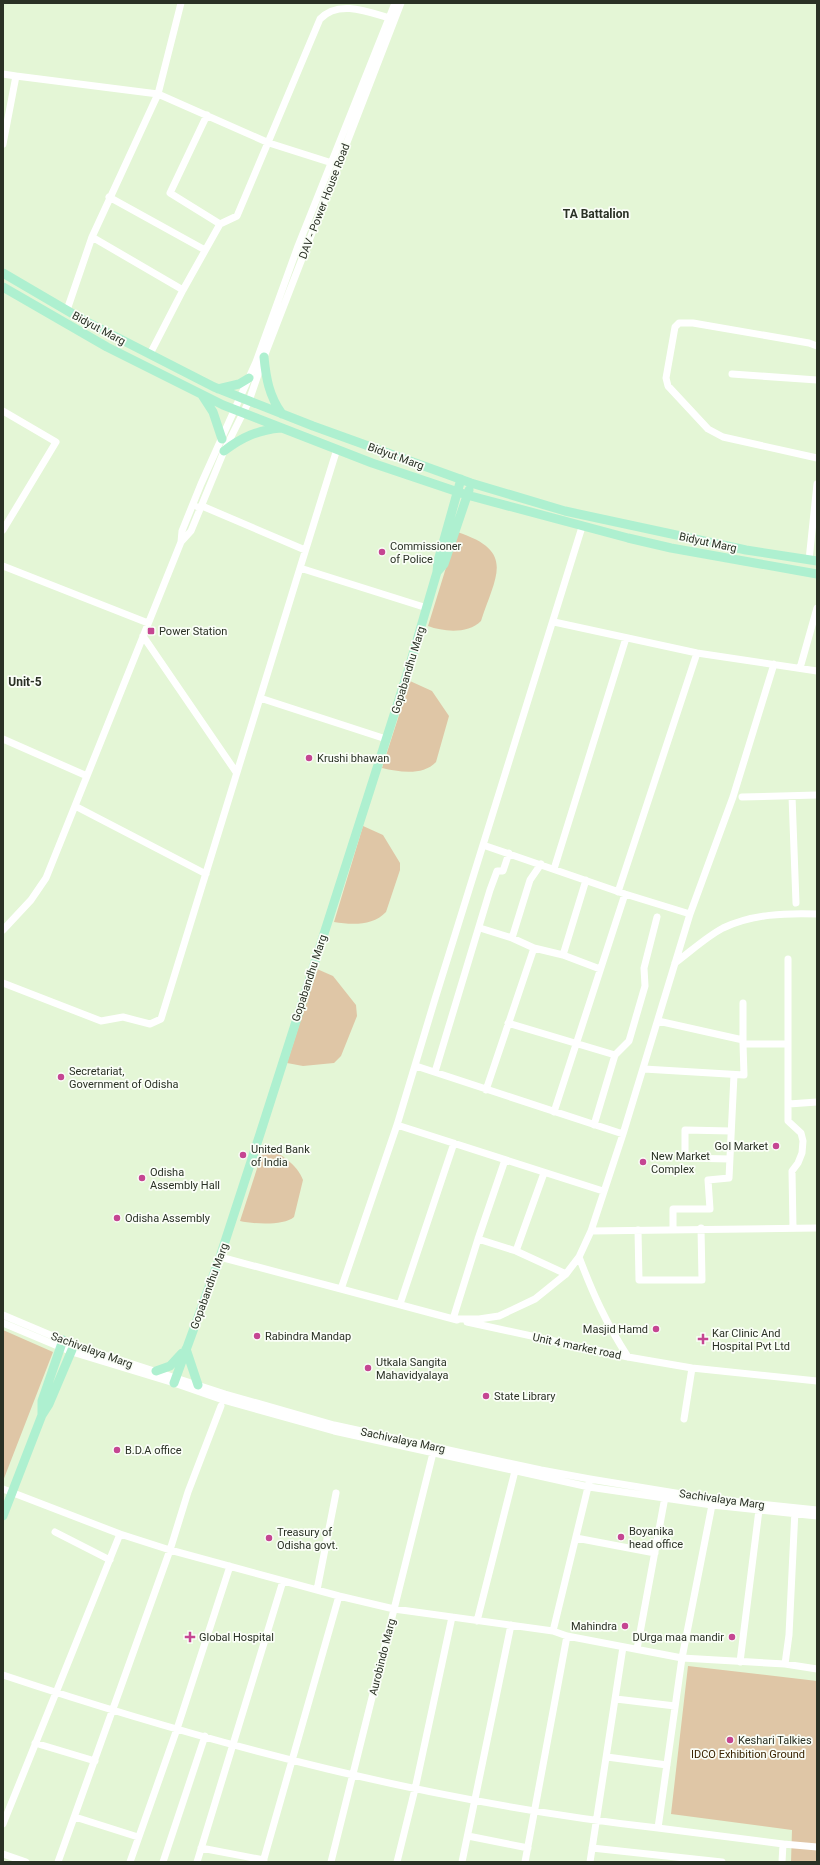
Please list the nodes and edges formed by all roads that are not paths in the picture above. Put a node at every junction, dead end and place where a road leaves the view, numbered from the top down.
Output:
1 (181, 3) edge
2 (395, 3) edge
3 (402, 3) edge
4 (389, 18) junction
5 (3, 74) edge
6 (16, 76) junction
7 (158, 94) junction
8 (208, 115) junction
9 (269, 143) junction
10 (3, 144) edge
11 (332, 163) junction
12 (109, 197) junction
13 (220, 224) junction
14 (92, 236) junction
15 (205, 250) junction
16 (3, 273) edge
17 (3, 287) edge
18 (183, 290) junction
19 (67, 310) junction
20 (817, 346) edge
21 (150, 354) junction
22 (264, 357) junction
23 (732, 374) dead end
24 (249, 378) junction
25 (817, 380) edge
26 (218, 389) junction
27 (200, 393) junction
28 (245, 399) junction
29 (3, 411) edge
30 (239, 411) junction
31 (282, 414) junction
32 (282, 428) junction
33 (222, 439) junction
34 (336, 449) junction
35 (224, 451) junction
36 (817, 458) edge
37 (461, 479) junction
38 (471, 483) junction
39 (817, 484) edge
40 (462, 494) junction
41 (194, 502) junction
42 (202, 506) junction
43 (582, 526) junction
44 (3, 530) edge
45 (674, 535) junction
46 (181, 542) junction
47 (671, 548) junction
48 (305, 550) junction
49 (813, 561) edge
50 (3, 566) edge
51 (300, 568) junction
52 (817, 574) edge
53 (427, 608) junction
54 (817, 608) edge
55 (554, 622) junction
56 (148, 623) junction
57 (143, 636) junction
58 (626, 638) junction
59 (697, 653) junction
60 (774, 664) junction
61 (800, 668) junction
62 (817, 671) edge
63 (260, 698) junction
64 (3, 739) edge
65 (386, 739) junction
66 (236, 772) junction
67 (87, 776) junction
68 (817, 795) edge
69 (792, 796) junction
70 (742, 797) dead end
71 (76, 806) junction
72 (484, 845) junction
73 (509, 853) junction
74 (541, 864) junction
75 (554, 869) junction
76 (206, 874) junction
77 (586, 880) junction
78 (622, 893) junction
79 (796, 903) dead end
80 (690, 914) junction
81 (817, 914) edge
82 (658, 917) dead end
83 (480, 928) junction
84 (3, 930) edge
85 (512, 938) junction
86 (534, 948) junction
87 (563, 955) junction
88 (788, 959) dead end
89 (675, 963) junction
90 (600, 969) junction
91 (3, 983) edge
92 (743, 1003) dead end
93 (658, 1021) junction
94 (508, 1023) junction
95 (743, 1042) junction
96 (788, 1044) junction
97 (577, 1045) junction
98 (615, 1055) junction
99 (416, 1066) junction
100 (644, 1069) junction
101 (435, 1072) junction
102 (734, 1075) junction
103 (486, 1090) junction
104 (817, 1102) edge
105 (789, 1104) junction
106 (554, 1112) junction
107 (397, 1125) junction
108 (594, 1125) junction
109 (732, 1131) junction
110 (623, 1134) junction
111 (454, 1143) junction
112 (730, 1159) junction
113 (505, 1160) junction
114 (544, 1173) junction
115 (603, 1192) junction
116 (701, 1228) junction
117 (793, 1228) junction
118 (817, 1228) edge
119 (673, 1229) junction
120 (638, 1230) junction
121 (591, 1231) junction
122 (478, 1239) junction
123 (516, 1251) junction
124 (220, 1257) junction
125 (579, 1257) junction
126 (566, 1274) junction
127 (341, 1289) junction
128 (400, 1304) junction
129 (3, 1315) edge
130 (453, 1319) junction
131 (3, 1323) edge
132 (62, 1344) junction
133 (73, 1348) junction
134 (186, 1349) junction
135 (628, 1357) junction
136 (692, 1368) junction
137 (156, 1371) junction
138 (175, 1380) junction
139 (817, 1381) edge
140 (198, 1385) junction
141 (221, 1406) dead end
142 (42, 1415) junction
143 (684, 1419) dead end
144 (433, 1453) junction
145 (514, 1471) junction
146 (590, 1479) junction
147 (589, 1487) junction
148 (7, 1491) edge
149 (336, 1493) dead end
150 (664, 1497) junction
151 (712, 1505) junction
152 (759, 1510) junction
153 (817, 1510) edge
154 (795, 1511) junction
155 (3, 1516) edge
156 (817, 1516) edge
157 (55, 1532) dead end
158 (120, 1534) junction
159 (576, 1538) junction
160 (170, 1550) junction
161 (654, 1553) junction
162 (110, 1560) junction
163 (230, 1566) junction
164 (283, 1581) junction
165 (317, 1590) junction
166 (340, 1596) junction
167 (394, 1608) junction
168 (452, 1617) junction
169 (477, 1621) junction
170 (511, 1626) junction
171 (553, 1631) junction
172 (567, 1636) junction
173 (623, 1647) junction
174 (637, 1649) junction
175 (682, 1658) junction
176 (740, 1662) junction
177 (785, 1664) junction
178 (817, 1669) edge
179 (3, 1675) edge
180 (55, 1693) junction
181 (616, 1699) junction
182 (675, 1706) junction
183 (113, 1710) junction
184 (177, 1729) junction
185 (205, 1736) junction
186 (35, 1742) junction
187 (234, 1744) junction
188 (606, 1757) junction
189 (95, 1761) junction
190 (293, 1761) junction
191 (667, 1765) junction
192 (352, 1774) junction
193 (415, 1789) junction
194 (474, 1801) junction
195 (535, 1811) junction
196 (75, 1817) junction
197 (596, 1821) junction
198 (3, 1824) edge
199 (658, 1828) junction
200 (468, 1836) junction
201 (138, 1837) junction
202 (783, 1844) junction
203 (817, 1847) edge
204 (201, 1848) junction
205 (528, 1848) junction
206 (592, 1848) junction
207 (3, 1854) edge
208 (263, 1861) edge
209 (26, 1862) edge
210 (58, 1862) edge
211 (130, 1862) edge
212 (163, 1862) edge
213 (197, 1862) edge
214 (331, 1862) edge
215 (397, 1862) edge
216 (462, 1862) edge
217 (526, 1862) edge
218 (590, 1862) edge
219 (722, 1862) edge
220 (782, 1862) edge

1 - 7 street
2 - 4 street, DAV - Power House Road
3 - 22 street, DAV - Power House Road
4 - 9 street
4 - 11 street, DAV - Power House Road
5 - 6 street
6 - 7 street
6 - 10 street
7 - 8 street
7 - 12 street
8 - 9 street
8 - 13 street
9 - 11 street
9 - 13 street
11 - 24 street, DAV - Power House Road
12 - 14 street
12 - 15 street
13 - 15 street
14 - 18 street
14 - 19 street
15 - 18 street
16 - 19 main road, Bidyut Marg
17 - 27 main road, Bidyut Marg
18 - 21 street
19 - 21 main road, Bidyut Marg
20 - 36 street
21 - 26 main road, Bidyut Marg
22 - 28 street, DAV - Power House Road
22 - 31 main road
23 - 25 street
24 - 26 main road
24 - 28 street, DAV - Power House Road
26 - 28 main road, Bidyut Marg
27 - 30 main road, Bidyut Marg
27 - 33 main road
28 - 30 street
28 - 31 main road, Bidyut Marg
29 - 44 street
30 - 32 main road, Bidyut Marg
30 - 33 street
30 - 35 street
31 - 37 main road, Bidyut Marg
32 - 34 main road, Bidyut Marg
32 - 35 main road
33 - 41 street
34 - 40 main road, Bidyut Marg
34 - 48 street
35 - 42 street
37 - 38 main road, Bidyut Marg
37 - 40 main road, Gopabandhu Marg
38 - 40 main road, Gopabandhu Marg
38 - 45 main road, Bidyut Marg
39 - 49 street
40 - 43 main road, Bidyut Marg
40 - 53 main road, Gopabandhu Marg
41 - 42 street
41 - 46 street
42 - 46 street
42 - 48 street
43 - 47 main road, Bidyut Marg
43 - 55 street
45 - 47 main road
45 - 49 main road, Bidyut Marg
46 - 56 street
47 - 52 main road, Bidyut Marg
48 - 51 street
50 - 56 street
51 - 53 street
51 - 63 street
53 - 65 main road, Gopabandhu Marg
54 - 61 street
55 - 58 street
55 - 72 street
56 - 57 street
57 - 66 street
57 - 67 street
58 - 59 street
58 - 75 street
59 - 60 street
59 - 78 street
60 - 61 street
60 - 80 street
61 - 62 street
63 - 65 street
63 - 66 street
64 - 67 street
65 - 124 main road, Gopabandhu Marg
66 - 76 street
67 - 71 street
68 - 69 street
69 - 70 street
69 - 79 street
71 - 76 street
71 - 84 street
72 - 73 street
72 - 99 street
73 - 74 street
73 - 83 street
74 - 75 street
74 - 85 street
75 - 77 street
76 - 91 street
77 - 78 street
77 - 87 street
78 - 80 street
78 - 90 street
80 - 89 street
81 - 89 street
82 - 98 street
83 - 85 street
83 - 101 street
85 - 86 street
86 - 87 street
86 - 94 street
87 - 90 street
88 - 96 street
89 - 93 street
90 - 97 street
92 - 95 street
93 - 95 street
93 - 100 street
94 - 97 street
94 - 103 street
95 - 96 street
95 - 102 street
96 - 105 street
97 - 98 street
97 - 106 street
98 - 108 street
99 - 101 street
99 - 107 street
100 - 102 street
100 - 110 street
101 - 103 street
102 - 109 street
103 - 106 street
104 - 105 street
105 - 117 street
106 - 108 street
107 - 111 street
107 - 127 street
108 - 110 street
109 - 112 street
109 - 112 street
110 - 115 street
111 - 113 street
111 - 128 street
112 - 119 street
113 - 114 street
113 - 122 street
114 - 115 street
114 - 123 street
115 - 121 street
116 - 117 street
116 - 119 street
116 - 120 street
117 - 118 street
119 - 120 street
120 - 121 street
121 - 125 street
122 - 123 street
122 - 130 street
123 - 126 street
124 - 127 street, Unit 4 market road
124 - 134 main road, Gopabandhu Marg
125 - 126 street
125 - 135 street
126 - 130 street
127 - 128 street, Unit 4 market road
128 - 130 street, Unit 4 market road
129 - 132 street, Sachivalaya Marg
130 - 135 street, Unit 4 market road
131 - 132 street, Sachivalaya Marg
132 - 133 street, Sachivalaya Marg
132 - 142 main road
133 - 137 street, Sachivalaya Marg
133 - 138 street, Sachivalaya Marg
133 - 142 main road
134 - 137 main road
134 - 138 main road, Gopabandhu Marg
134 - 140 main road
135 - 136 street, Unit 4 market road
136 - 139 street, Unit 4 market road
136 - 143 street
137 - 138 street, Sachivalaya Marg
138 - 140 street, Sachivalaya Marg
138 - 144 street, Sachivalaya Marg
140 - 146 street, Sachivalaya Marg
141 - 160 street
142 - 148 main road
144 - 145 street, Sachivalaya Marg
144 - 167 street, Aurobindo Marg
145 - 147 street, Sachivalaya Marg
145 - 169 street
146 - 147 street
146 - 154 street, Sachivalaya Marg
147 - 150 street, Sachivalaya Marg
147 - 159 street
148 - 155 main road
148 - 158 street
149 - 165 street
150 - 151 street, Sachivalaya Marg
150 - 161 street
151 - 152 street, Sachivalaya Marg
151 - 175 street
152 - 154 street, Sachivalaya Marg
152 - 176 street
153 - 154 street, Sachivalaya Marg
154 - 156 street, Sachivalaya Marg
154 - 177 street
157 - 162 street
158 - 160 street
158 - 162 street
159 - 161 street
159 - 171 street
160 - 163 street
160 - 183 street
161 - 174 street
162 - 180 street
163 - 164 street
163 - 184 street
164 - 165 street
164 - 187 street
165 - 166 street
166 - 167 street
166 - 190 street
167 - 168 street
167 - 192 street, Aurobindo Marg
168 - 169 street
168 - 193 street
169 - 170 street
170 - 171 street
170 - 194 street
171 - 172 street
172 - 173 street
172 - 195 street
173 - 174 street
173 - 181 street
174 - 175 street
175 - 176 street
175 - 182 street
176 - 177 street
177 - 178 street
179 - 180 street
180 - 183 street
180 - 186 street
181 - 182 street
181 - 188 street
182 - 191 street
183 - 184 street
183 - 189 street
184 - 185 street
184 - 201 street
185 - 187 street
185 - 212 street
186 - 189 street
186 - 198 street
187 - 190 street
187 - 204 street
188 - 191 street
188 - 197 street
189 - 196 street
190 - 192 street
190 - 208 street
191 - 199 street
192 - 193 street
192 - 214 street, Aurobindo Marg
193 - 194 street
193 - 215 street
194 - 195 street
194 - 200 street
195 - 197 street
195 - 205 street
196 - 201 street
196 - 210 street
197 - 199 street
197 - 206 street
199 - 202 street
200 - 205 street
200 - 216 street
201 - 211 street
202 - 203 street
202 - 220 street
204 - 208 street
204 - 213 street
205 - 217 street
206 - 218 street
206 - 219 street
207 - 209 street

